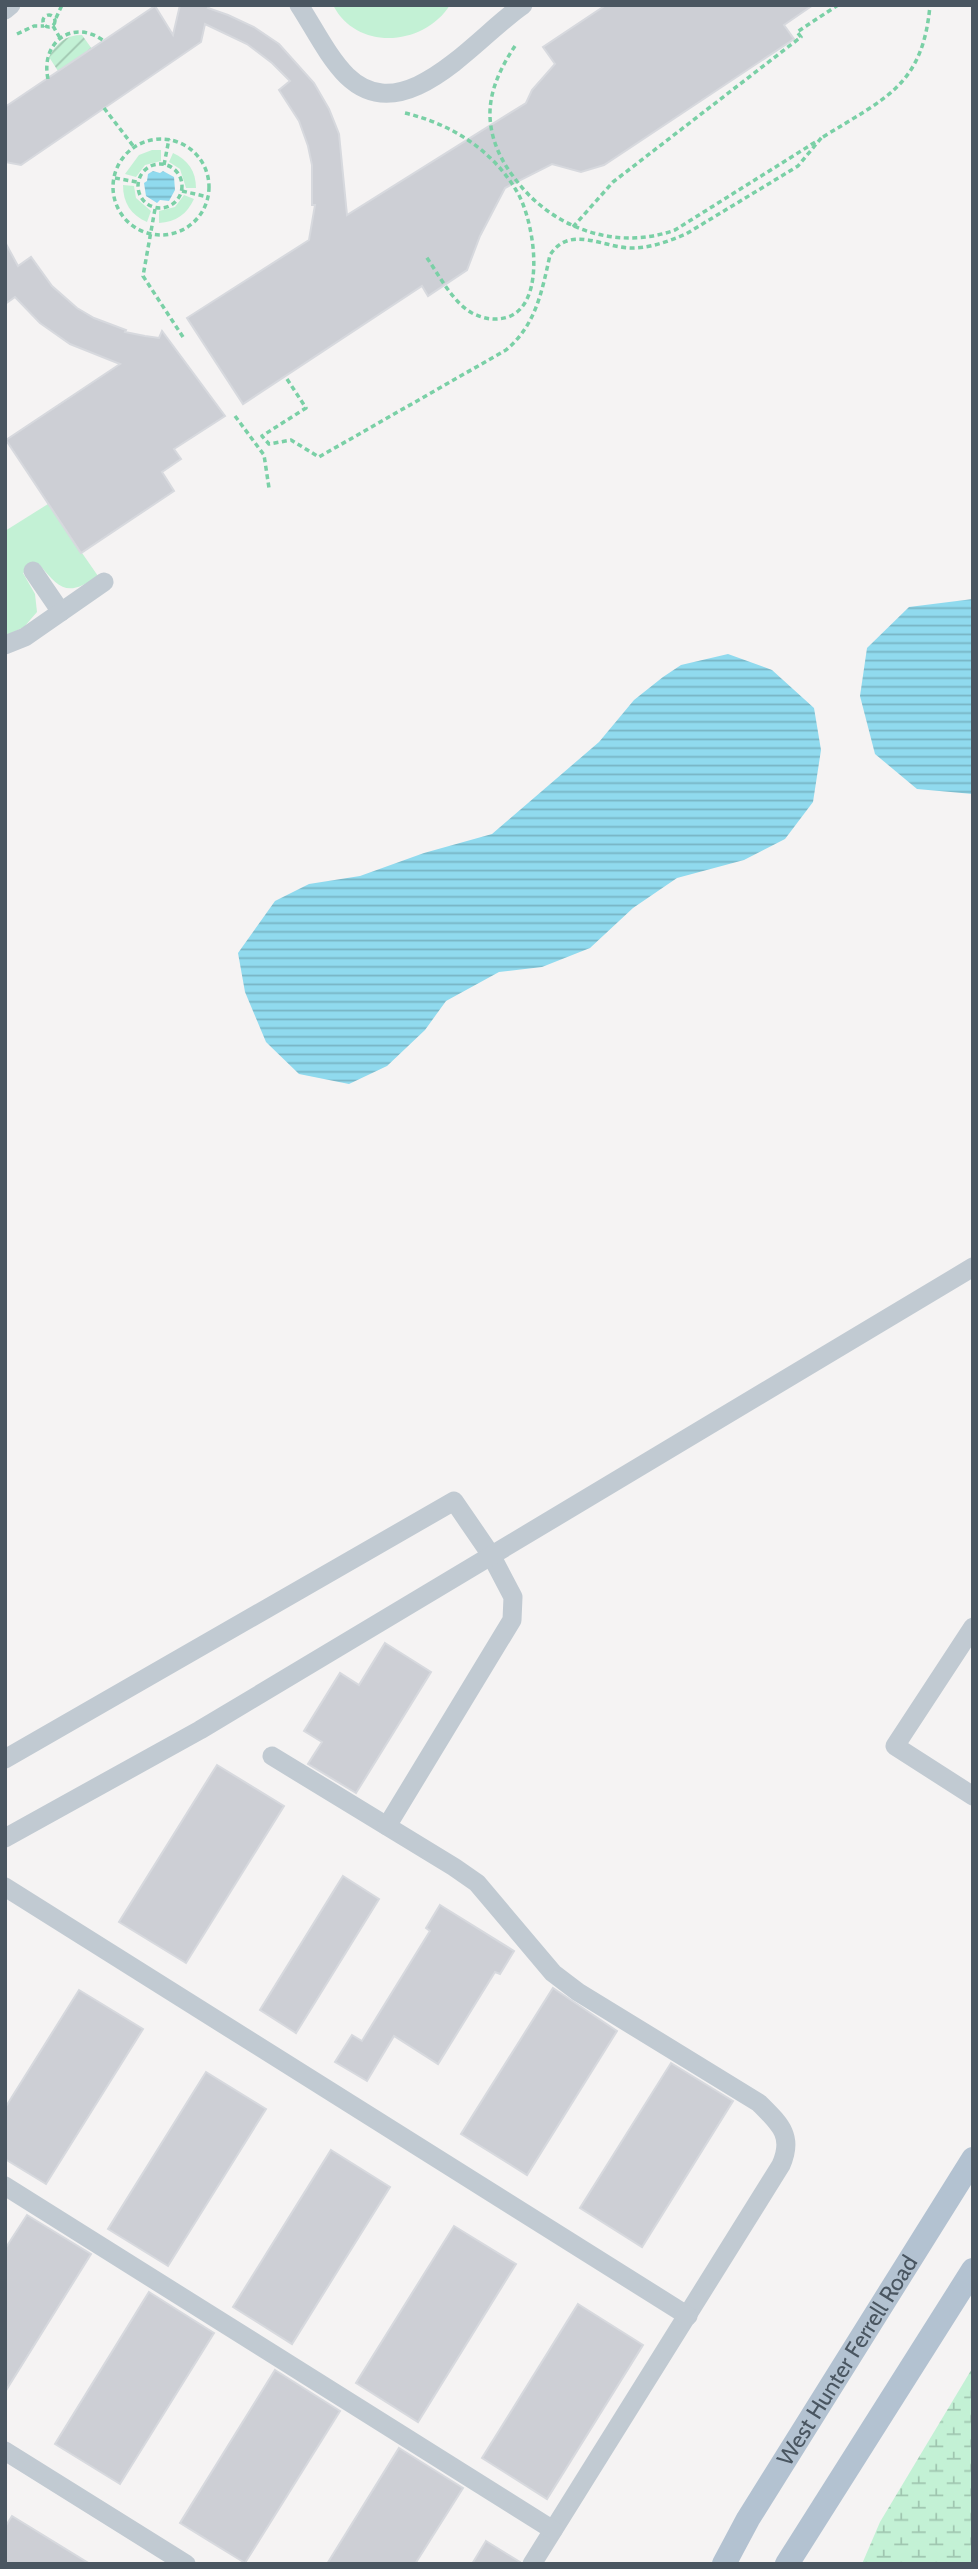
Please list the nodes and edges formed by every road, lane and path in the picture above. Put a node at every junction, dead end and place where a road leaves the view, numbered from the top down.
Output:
1 (11, 5) edge
2 (62, 5) edge
3 (299, 5) edge
4 (523, 5) edge
5 (838, 5) edge
6 (930, 5) edge
7 (5, 10) edge
8 (55, 20) junction
9 (53, 26) junction
10 (46, 27) junction
11 (17, 34) dead end
12 (60, 38) junction
13 (104, 41) dead end
14 (515, 46) dead end
15 (48, 79) dead end
16 (104, 108) dead end
17 (405, 113) dead end
18 (822, 137) junction
19 (169, 139) junction
20 (134, 147) junction
21 (164, 164) junction
22 (114, 177) junction
23 (137, 182) junction
24 (182, 191) junction
25 (208, 197) junction
26 (155, 209) junction
27 (573, 227) junction
28 (150, 234) junction
29 (425, 255) dead end
30 (183, 337) dead end
31 (287, 379) dead end
32 (235, 416) dead end
33 (268, 488) dead end
34 (33, 571) dead end
35 (104, 582) dead end
36 (61, 612) junction
37 (5, 645) edge
38 (973, 1267) edge
39 (491, 1555) junction
40 (973, 1627) edge
41 (272, 1756) dead end
42 (5, 1759) edge
43 (973, 1797) edge
44 (387, 1826) junction
45 (5, 1838) edge
46 (5, 1887) edge
47 (973, 2159) edge
48 (5, 2186) edge
49 (973, 2270) edge
50 (688, 2316) junction
51 (5, 2451) edge
52 (553, 2530) junction
53 (187, 2564) edge
54 (532, 2564) edge
55 (724, 2564) edge
56 (788, 2564) edge

1 - 7 street
2 - 8 path
3 - 4 street
5 - 27 path
6 - 18 path
8 - 9 path
8 - 10 path
9 - 10 path
9 - 12 path
10 - 11 path
12 - 13 path
12 - 15 path
14 - 27 path
16 - 20 path
17 - 29 path
18 - 27 path
18 - 31 path
19 - 20 path
19 - 21 path
19 - 25 path
20 - 22 path
21 - 23 path
21 - 24 path
22 - 23 path
22 - 28 path
23 - 26 path
24 - 25 path
24 - 26 path
25 - 28 path
26 - 28 path
28 - 30 path
32 - 33 path
34 - 36 street
35 - 36 street
36 - 37 street
38 - 39 street
39 - 42 street
39 - 44 street
39 - 45 street
40 - 43 street
41 - 44 street
44 - 50 street
46 - 50 street
47 - 55 main road, West Hunter Ferrell Road
48 - 52 street
49 - 56 main road
50 - 52 street
51 - 53 street
52 - 54 street

